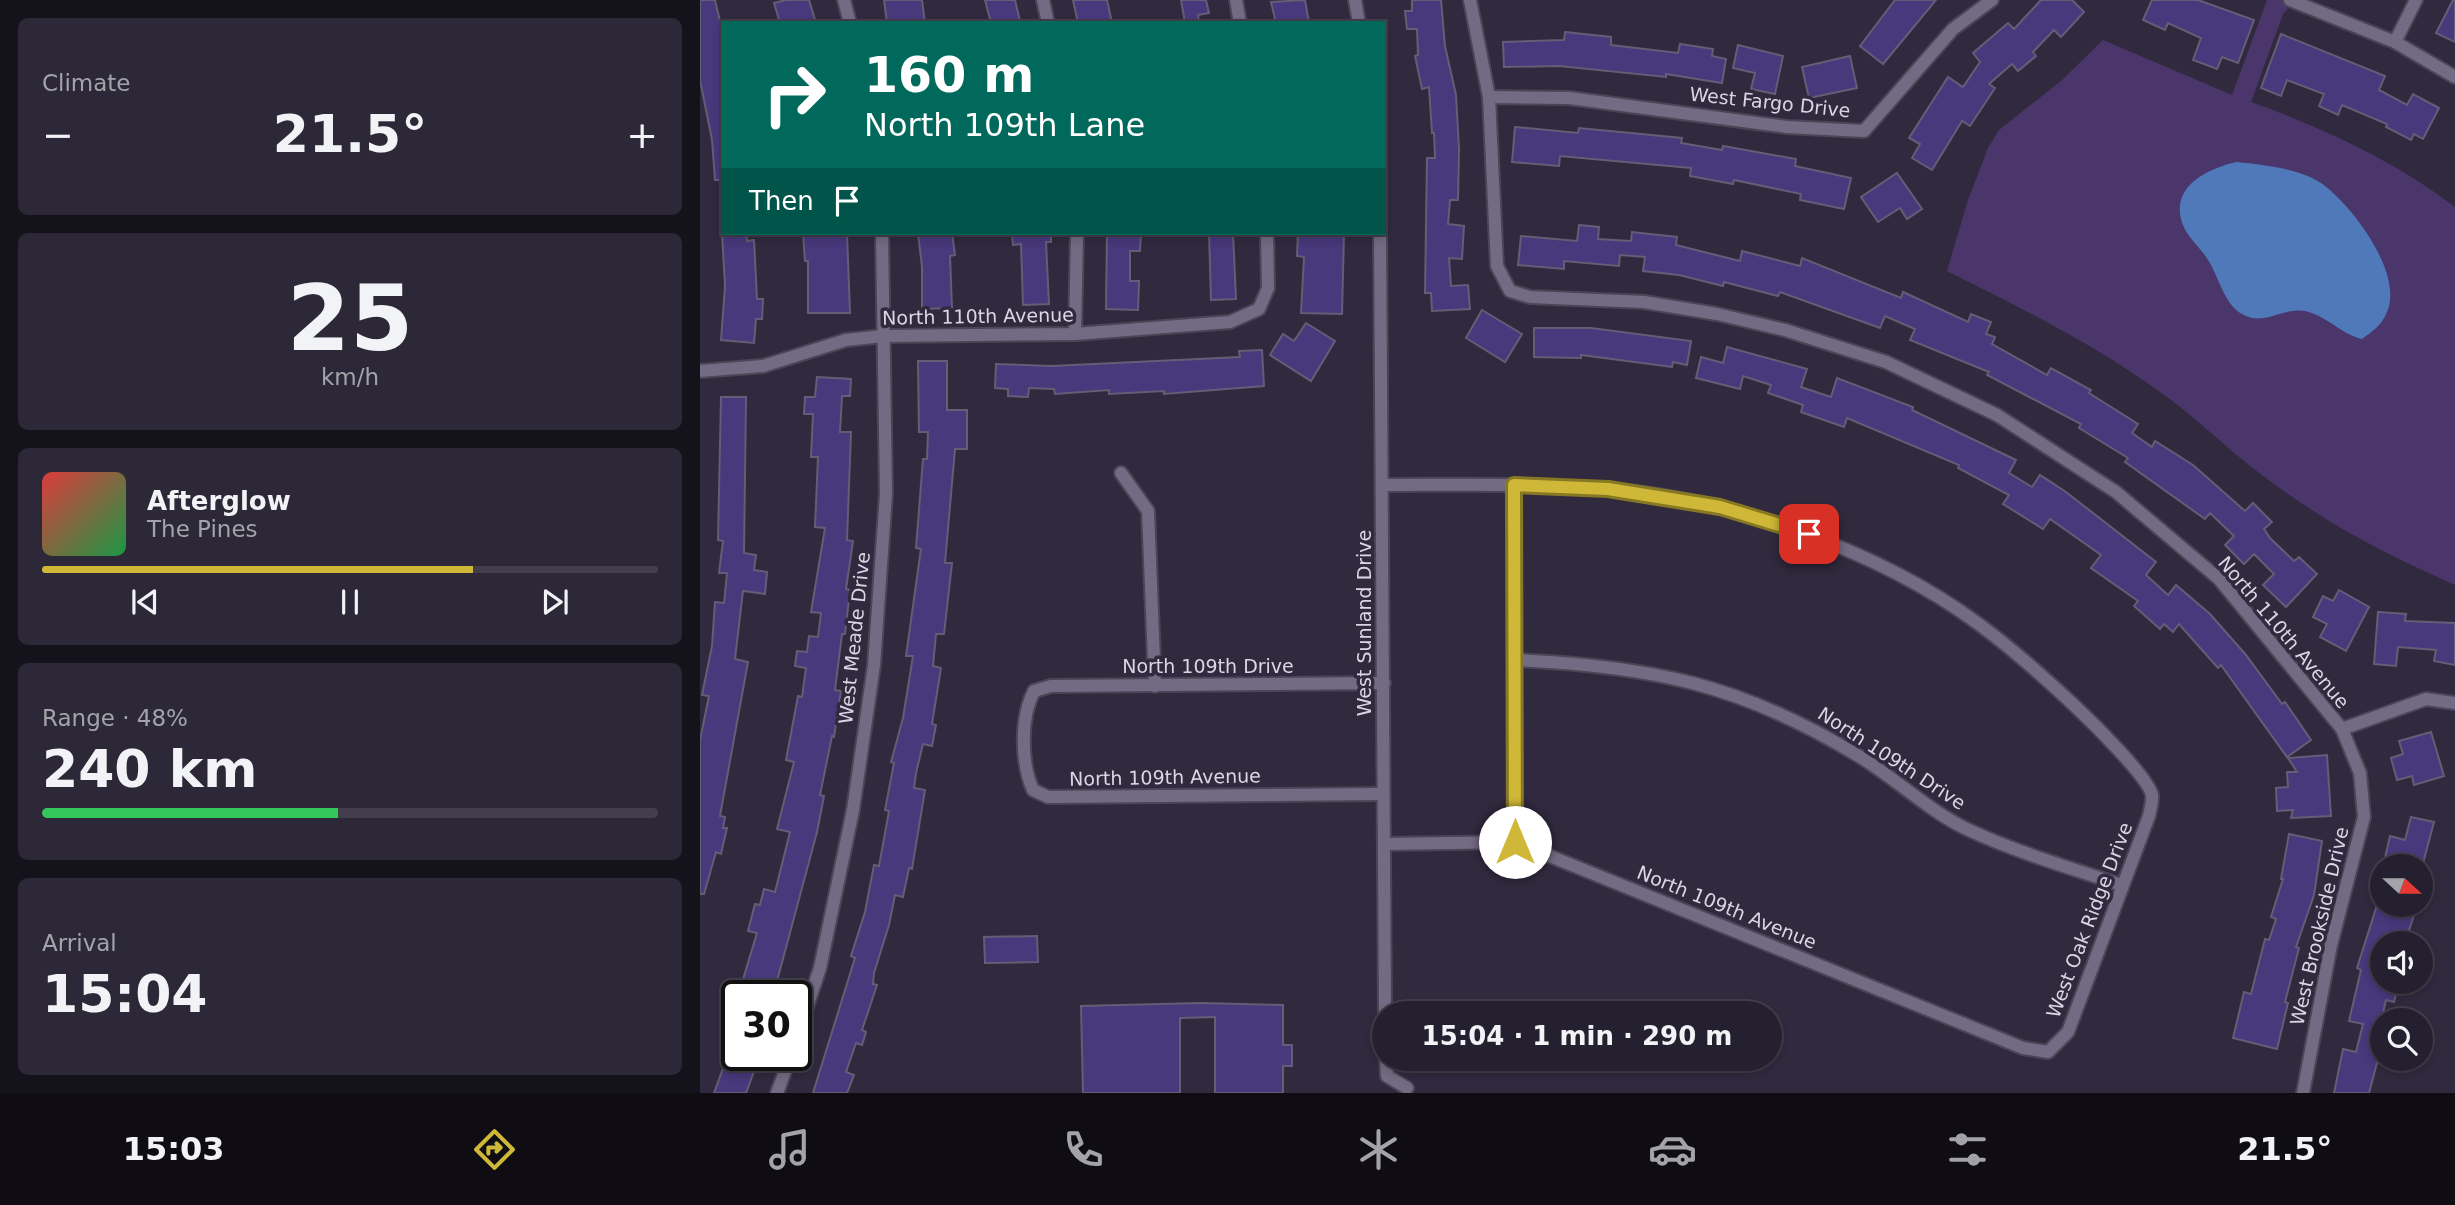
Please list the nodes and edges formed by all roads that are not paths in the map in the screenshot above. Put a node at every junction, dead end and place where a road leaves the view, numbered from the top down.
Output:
1 (844, 0) edge
2 (1043, 0) edge
3 (1236, 0) edge
4 (1355, 0) edge
5 (1470, 0) edge
6 (1992, 0) edge
7 (2290, 0) edge
8 (2416, 0) edge
9 (849, 21) edge
10 (1048, 21) edge
11 (1240, 21) edge
12 (1359, 21) edge
13 (2395, 42) junction
14 (2455, 77) edge
15 (1489, 97) junction
16 (882, 235) edge
17 (1077, 235) edge
18 (1267, 235) edge
19 (1380, 235) edge
20 (1076, 334) junction
21 (883, 336) junction
22 (700, 372) edge
23 (1121, 472) dead end
24 (1383, 485) junction
25 (1514, 485) junction
26 (1515, 660) junction
27 (1384, 683) junction
28 (1155, 686) junction
29 (2455, 703) edge
30 (2342, 729) junction
31 (1033, 790) joint
32 (1382, 794) junction
33 (1515, 842) junction
34 (1384, 844) junction
35 (2121, 885) junction
36 (812, 992) edge
37 (1385, 1001) edge
38 (2048, 1052) joint
39 (785, 1071) edge
40 (1387, 1071) edge
41 (1407, 1088) dead end
42 (777, 1093) edge
43 (2302, 1093) edge

1 - 9 street
2 - 10 street
3 - 11 street
4 - 12 street
5 - 15 street
6 - 15 street, West Fargo Drive
7 - 13 street
8 - 13 street
13 - 14 street
15 - 30 street, North 110th Avenue
16 - 21 street, West Meade Drive
17 - 20 street
18 - 20 street, North 110th Avenue
19 - 24 street, West Sunland Drive
20 - 21 street, North 110th Avenue
21 - 22 street, North 110th Avenue
21 - 36 street, West Meade Drive
23 - 28 street
24 - 25 street
24 - 27 street, West Sunland Drive
25 - 26 street
25 - 35 street, West Oak Ridge Drive
26 - 33 street
26 - 35 street, North 109th Drive
27 - 28 street, North 109th Drive
27 - 32 street, West Sunland Drive
28 - 31 street, North 109th Drive
29 - 30 street
30 - 43 street, West Brookside Drive
31 - 32 street, North 109th Avenue
32 - 34 street, West Sunland Drive
33 - 34 street, North 109th Avenue
33 - 38 street, North 109th Avenue
34 - 37 street, West Sunland Drive
35 - 38 street, West Oak Ridge Drive
39 - 42 street
40 - 41 street

